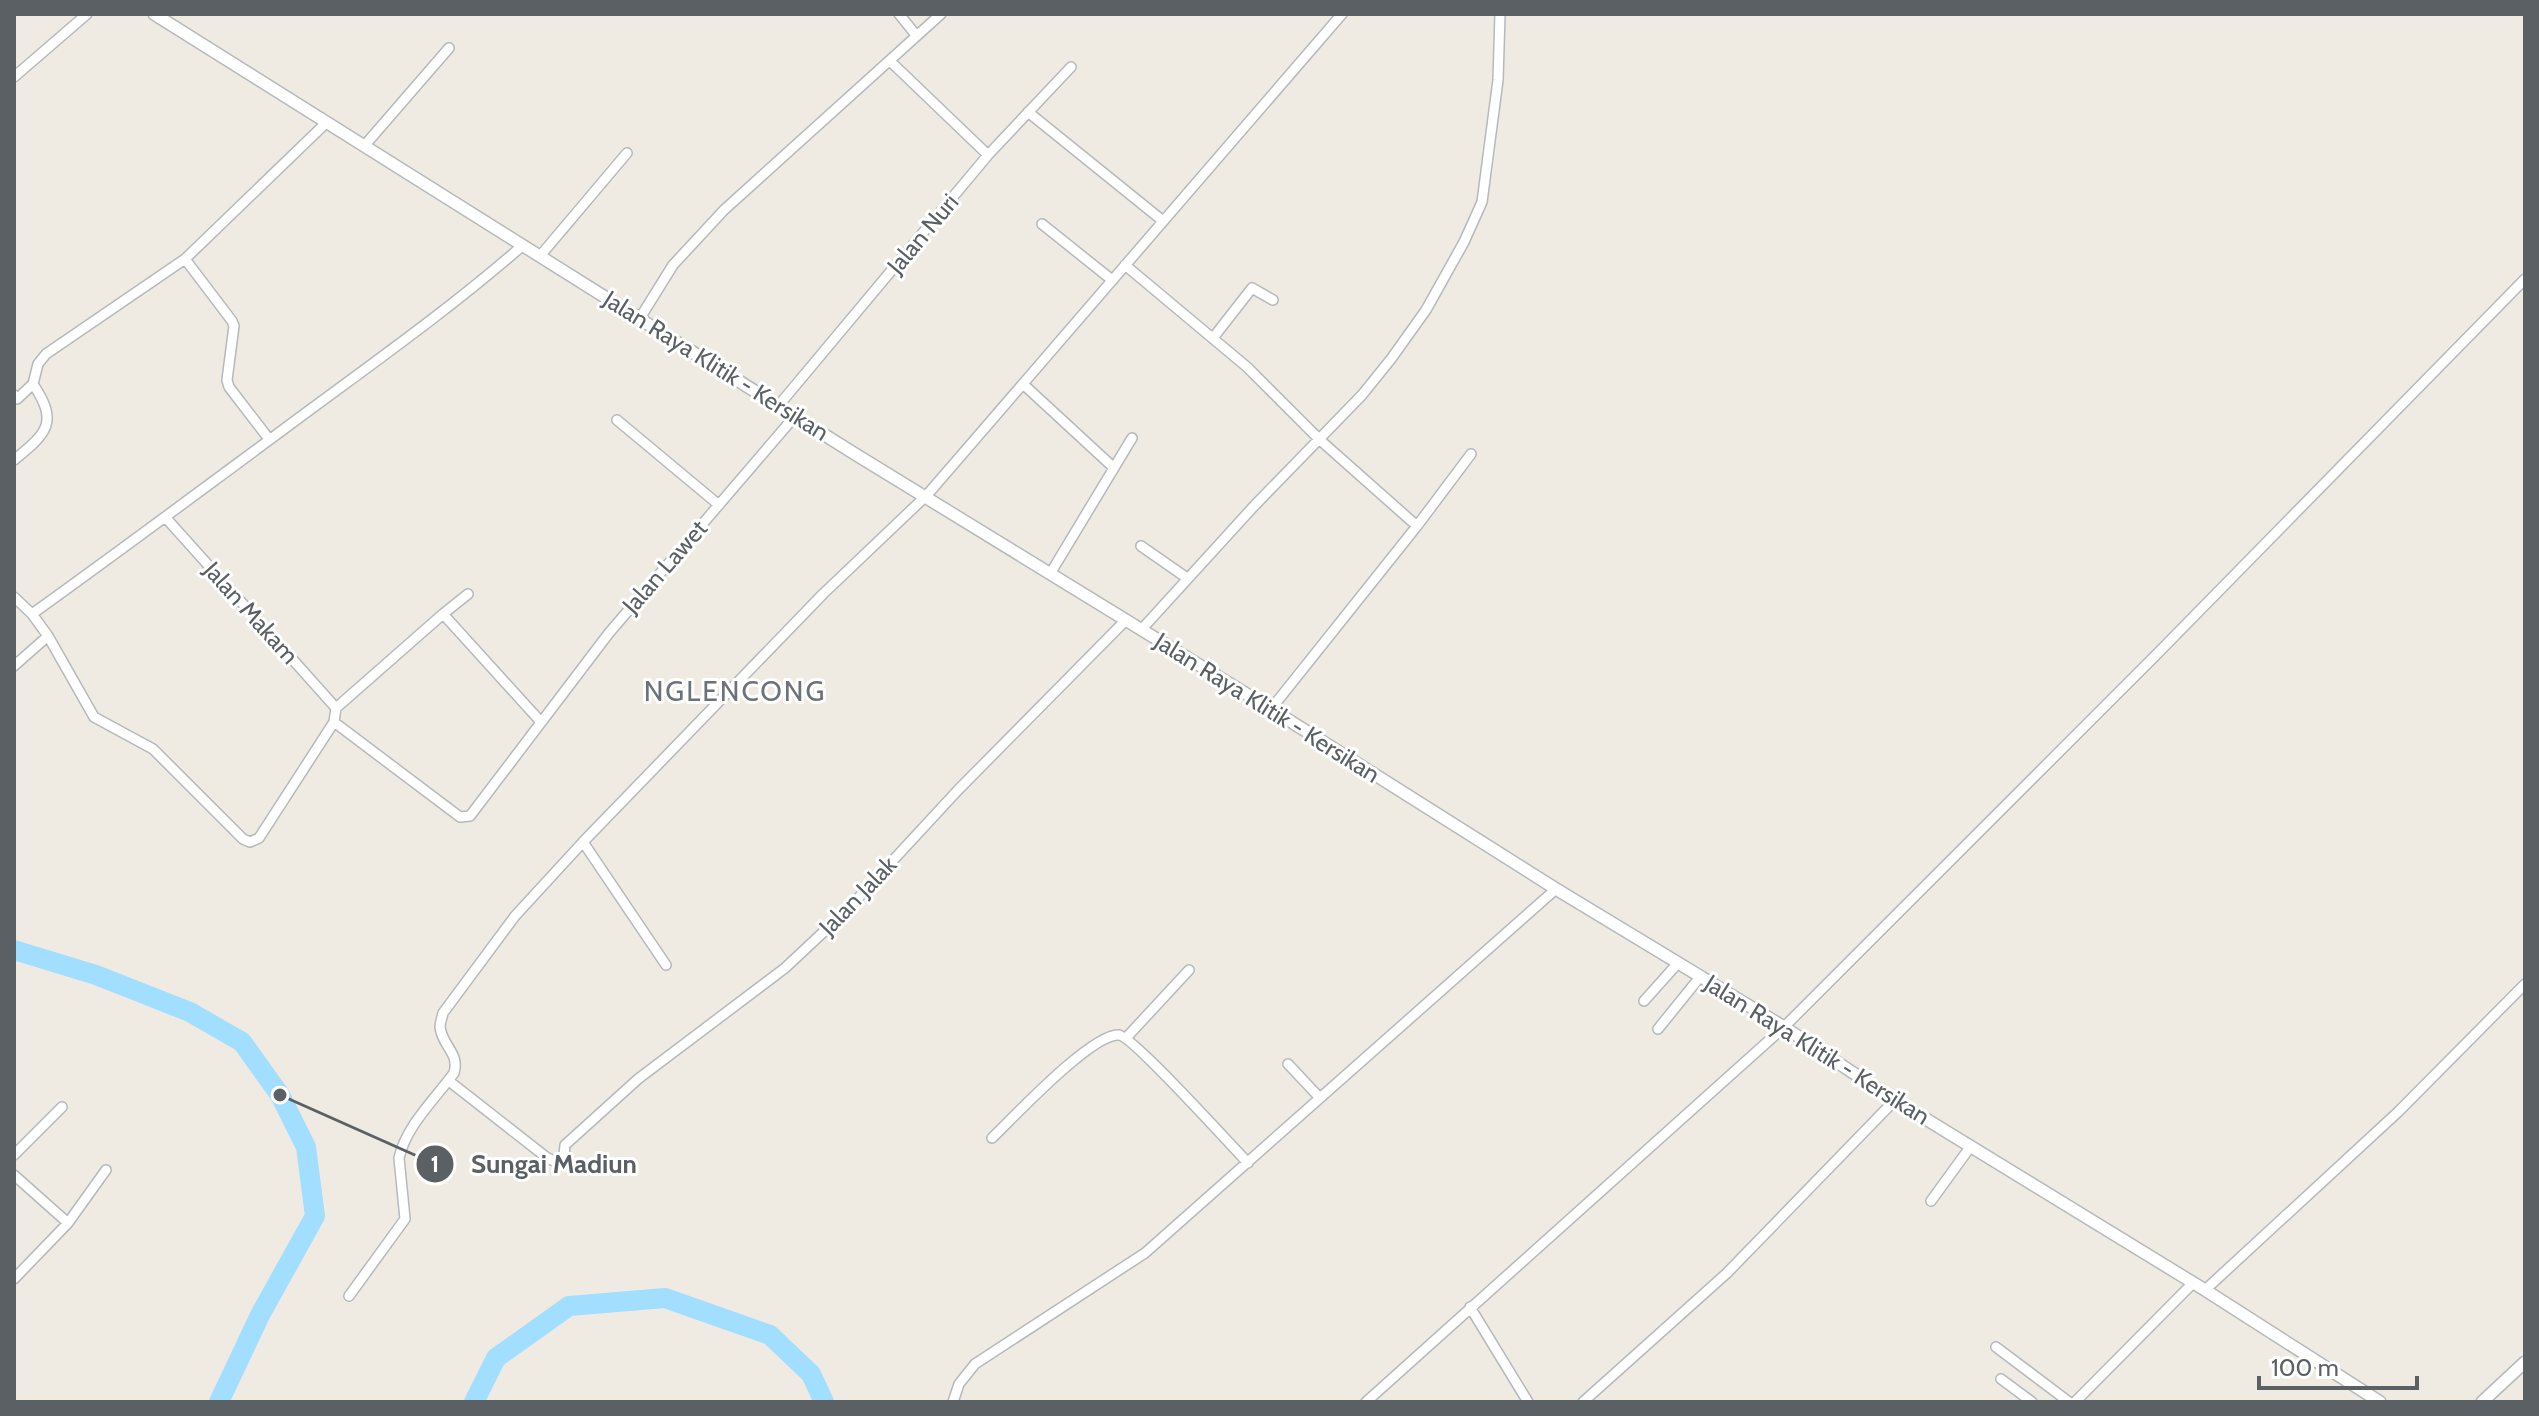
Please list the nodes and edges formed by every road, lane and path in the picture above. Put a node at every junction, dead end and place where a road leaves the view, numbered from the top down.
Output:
1 (87, 14) edge
2 (154, 14) edge
3 (899, 14) edge
4 (941, 14) edge
5 (1342, 14) edge
6 (1500, 14) edge
7 (916, 35) junction
8 (449, 48) dead end
9 (890, 61) junction
10 (1071, 67) dead end
11 (14, 77) edge
12 (1028, 112) junction
13 (327, 122) junction
14 (365, 145) junction
15 (627, 153) dead end
16 (988, 155) junction
17 (1163, 221) junction
18 (1042, 224) dead end
19 (522, 246) junction
20 (540, 256) junction
21 (185, 259) junction
22 (1125, 265) junction
23 (2525, 279) edge
24 (1112, 280) junction
25 (1273, 300) dead end
26 (640, 318) junction
27 (1213, 338) junction
28 (33, 384) junction
29 (1023, 384) junction
30 (14, 395) edge
31 (779, 405) junction
32 (795, 416) junction
33 (617, 420) dead end
34 (1132, 438) dead end
35 (269, 439) junction
36 (1320, 440) junction
37 (1471, 454) dead end
38 (14, 460) edge
39 (1113, 467) junction
40 (927, 495) junction
41 (719, 505) junction
42 (166, 518) junction
43 (1417, 526) junction
44 (1141, 546) dead end
45 (1050, 574) junction
46 (1187, 578) junction
47 (468, 594) dead end
48 (14, 597) edge
49 (32, 614) junction
50 (443, 614) junction
51 (1126, 620) junction
52 (1141, 630) junction
53 (48, 636) junction
54 (14, 666) edge
55 (336, 708) junction
56 (1271, 709) junction
57 (334, 722) junction
58 (541, 722) junction
59 (583, 842) junction
60 (1556, 889) junction
61 (1678, 963) junction
62 (666, 965) dead end
63 (1189, 970) dead end
64 (1700, 977) junction
65 (2525, 984) edge
66 (1644, 1001) dead end
67 (1784, 1027) junction
68 (1658, 1029) dead end
69 (1126, 1038) junction
70 (1288, 1064) dead end
71 (449, 1081) junction
72 (1320, 1098) junction
73 (1895, 1100) junction
74 (62, 1107) dead end
75 (992, 1138) dead end
76 (1971, 1146) junction
77 (14, 1155) edge
78 (1248, 1163) junction
79 (106, 1170) dead end
80 (14, 1175) edge
81 (1931, 1201) dead end
82 (68, 1223) junction
83 (14, 1279) edge
84 (2193, 1283) junction
85 (2205, 1290) junction
86 (349, 1296) dead end
87 (1470, 1307) junction
88 (1996, 1347) dead end
89 (2525, 1362) edge
90 (2001, 1379) dead end
91 (953, 1402) edge
92 (1366, 1402) edge
93 (1528, 1402) edge
94 (1583, 1402) edge
95 (2032, 1402) edge
96 (2072, 1402) edge
97 (2380, 1402) edge
98 (2482, 1402) edge

1 - 11 street
2 - 13 street, Jalan Raya Klitik - Kersikan
3 - 7 street
4 - 7 street
5 - 17 street
6 - 36 street
7 - 9 street
8 - 14 street
9 - 16 street
9 - 26 street
10 - 12 street, Jalan Nuri
12 - 16 street, Jalan Nuri
12 - 17 street
13 - 14 street, Jalan Raya Klitik - Kersikan
13 - 21 street
14 - 19 street, Jalan Raya Klitik - Kersikan
15 - 20 street
16 - 31 street, Jalan Nuri
17 - 22 street
18 - 24 street
19 - 20 street, Jalan Raya Klitik - Kersikan
19 - 35 street
20 - 26 street, Jalan Raya Klitik - Kersikan
21 - 28 street
21 - 35 street
22 - 24 street
22 - 27 street
23 - 67 street
24 - 29 street
25 - 27 street
26 - 31 street, Jalan Raya Klitik - Kersikan
27 - 36 street
28 - 30 street
28 - 38 street
29 - 39 street
29 - 40 street
31 - 32 street, Jalan Raya Klitik - Kersikan
32 - 40 street, Jalan Raya Klitik - Kersikan
32 - 41 street, Jalan Lawet
33 - 41 street
34 - 39 street
35 - 42 street
36 - 43 street
36 - 46 street
37 - 43 street
39 - 45 street
40 - 45 street, Jalan Raya Klitik - Kersikan
40 - 59 street
41 - 58 street, Jalan Lawet
42 - 49 street
42 - 55 street, Jalan Makam
43 - 56 street
44 - 46 street
45 - 51 street, Jalan Raya Klitik - Kersikan
46 - 52 street
47 - 50 street
48 - 49 street
49 - 53 street
50 - 55 street
50 - 58 street
51 - 52 street, Jalan Raya Klitik - Kersikan
51 - 71 street, Jalan Jalak
52 - 56 street, Jalan Raya Klitik - Kersikan
53 - 54 street
53 - 57 street
55 - 57 street
56 - 60 street, Jalan Raya Klitik - Kersikan
57 - 58 street, Jalan Lawet
59 - 62 street
59 - 71 street
60 - 61 street, Jalan Raya Klitik - Kersikan
60 - 72 street
61 - 64 street, Jalan Raya Klitik - Kersikan
61 - 66 street
63 - 69 street
64 - 67 street, Jalan Raya Klitik - Kersikan
64 - 68 street
65 - 85 street
67 - 73 street, Jalan Raya Klitik - Kersikan
67 - 87 street
69 - 75 street
69 - 78 street
70 - 72 street
71 - 86 street
72 - 78 street
73 - 76 street, Jalan Raya Klitik - Kersikan
73 - 94 street
74 - 77 street
76 - 81 street
76 - 84 street, Jalan Raya Klitik - Kersikan
78 - 91 street
79 - 82 street
80 - 82 street
82 - 83 street
84 - 85 street, Jalan Raya Klitik - Kersikan
84 - 96 street
85 - 97 street, Jalan Raya Klitik - Kersikan
87 - 92 street
87 - 93 street
88 - 96 street
89 - 98 street
90 - 95 street

